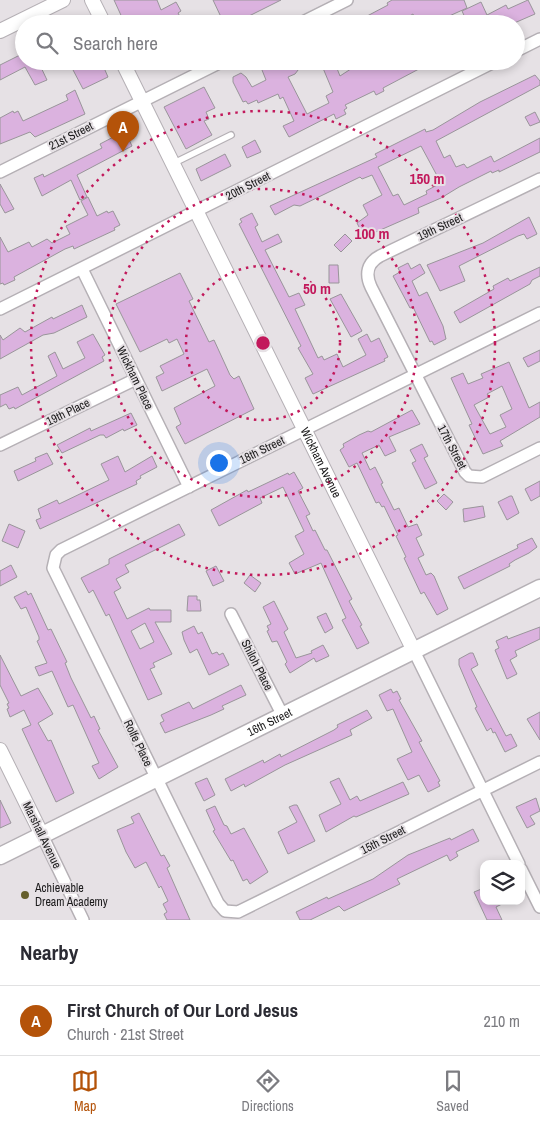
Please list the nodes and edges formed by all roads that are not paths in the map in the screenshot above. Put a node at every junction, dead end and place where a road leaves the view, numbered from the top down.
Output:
1 (63, 0) edge
2 (92, 0) edge
3 (347, 0) edge
4 (33, 15) edge
5 (100, 15) edge
6 (317, 15) edge
7 (15, 24) edge
8 (0, 31) edge
9 (540, 39) edge
10 (525, 46) edge
11 (126, 70) edge
12 (205, 70) edge
13 (478, 70) edge
14 (142, 101) junction
15 (231, 136) dead end
16 (172, 164) junction
17 (0, 172) edge
18 (540, 179) edge
19 (196, 212) junction
20 (82, 269) junction
21 (0, 309) edge
22 (540, 313) edge
23 (415, 374) junction
24 (136, 379) junction
25 (304, 429) junction
26 (0, 446) edge
27 (540, 448) edge
28 (189, 486) junction
29 (54, 573) joint
30 (540, 588) edge
31 (231, 614) dead end
32 (414, 651) junction
33 (283, 716) junction
34 (0, 750) edge
35 (540, 762) edge
36 (156, 779) junction
37 (482, 790) junction
38 (42, 835) junction
39 (0, 856) edge
40 (517, 860) edge
41 (525, 876) edge
42 (540, 906) edge
43 (225, 911) joint
44 (83, 920) edge

1 - 4 street
2 - 5 street
3 - 6 street
7 - 8 street
9 - 10 street
11 - 14 street, Wickham Avenue
12 - 14 street, 21st Street
13 - 19 street, 20th Street
14 - 16 street, Wickham Avenue
14 - 17 street, 21st Street
15 - 16 lane
16 - 19 street, Wickham Avenue
18 - 23 street, 19th Street
19 - 20 street, 20th Street
19 - 25 street, Wickham Avenue
20 - 21 street, 20th Street
20 - 24 street, Wickham Place
22 - 23 street, 18th Street
23 - 25 street, 18th Street
23 - 27 street, 17th Street
24 - 26 street, 19th Place
24 - 28 street, Wickham Place
25 - 28 street, 18th Street
25 - 32 street, Wickham Avenue
28 - 29 street, 18th Street
29 - 36 street, Rolfe Place
30 - 32 main road, 16th Street
31 - 33 street, Shiloh Place
32 - 33 main road, 16th Street
32 - 37 street, Wickham Avenue
33 - 36 main road, 16th Street
34 - 38 street, Marshall Avenue
35 - 37 street, 15th Street
36 - 38 main road, 16th Street
36 - 43 street, Rolfe Place
37 - 40 street, Wickham Avenue
37 - 43 street, 15th Street
38 - 39 main road, 16th Street
38 - 44 street, Marshall Avenue
41 - 42 street

